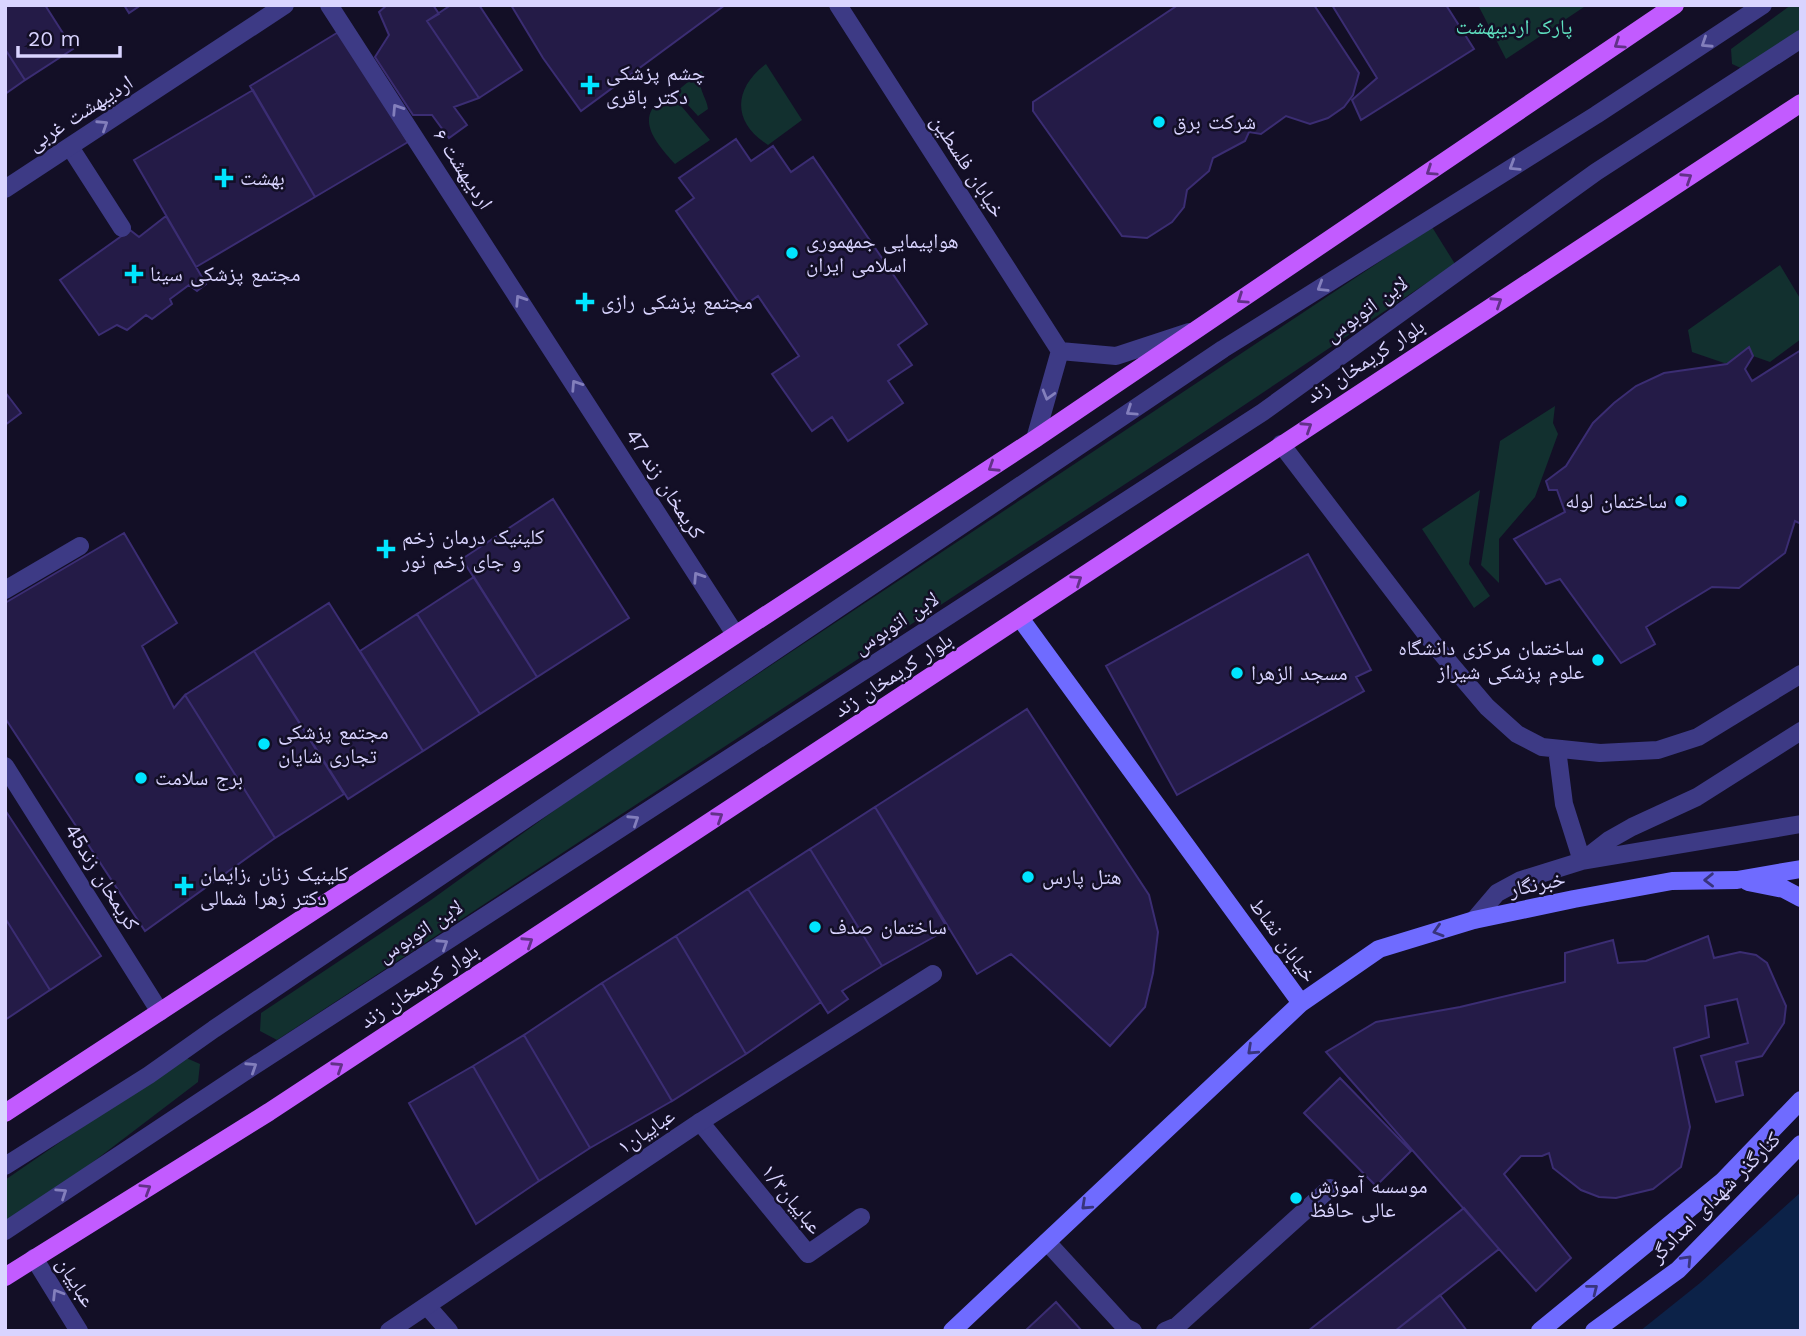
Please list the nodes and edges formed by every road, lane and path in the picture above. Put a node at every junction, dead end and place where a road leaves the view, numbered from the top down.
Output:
1 (285, 5) edge
2 (329, 5) edge
3 (838, 5) edge
4 (1675, 5) edge
5 (1763, 5) edge
6 (1801, 39) edge
7 (1801, 103) edge
8 (69, 147) junction
9 (5, 189) edge
10 (122, 228) dead end
11 (1199, 328) junction
12 (1060, 351) junction
13 (558, 357) joint
14 (1035, 439) junction
15 (1281, 444) junction
16 (80, 546) dead end
17 (5, 590) edge
18 (1020, 618) junction
19 (735, 634) junction
20 (1801, 674) edge
21 (1801, 732) edge
22 (1557, 749) junction
23 (5, 766) edge
24 (1801, 824) edge
25 (1582, 861) junction
26 (1801, 869) edge
27 (1737, 880) junction
28 (1801, 898) edge
29 (1474, 920) junction
30 (933, 974) dead end
31 (1301, 1003) junction
32 (160, 1012) junction
33 (1801, 1100) edge
34 (5, 1113) edge
35 (700, 1122) junction
36 (1801, 1144) edge
37 (5, 1166) edge
38 (1330, 1188) dead end
39 (861, 1217) dead end
40 (5, 1231) edge
41 (1047, 1242) junction
42 (34, 1258) junction
43 (5, 1278) edge
44 (427, 1306) junction
45 (79, 1331) edge
46 (389, 1331) edge
47 (449, 1331) edge
48 (952, 1331) edge
49 (1133, 1331) edge
50 (1166, 1331) edge
51 (1540, 1331) edge
52 (1594, 1331) edge

8 -> 1 street, اردیبهشت غربی
13 -> 2 street, ۶ اردیبهشت
3 - 12 street, خیابان فلسطین
4 -> 11 main road
5 -> 37 street, لاین اتوبوس
40 -> 6 street, لاین اتوبوس
15 -> 7 main road, بلوار کریمخان زند
8 - 9 street, اردیبهشت غربی
8 - 10 street
11 - 12 street
11 - 14 main road
12 -> 14 street
19 -> 13 street, 47 کریمخان زند
14 -> 19 main road
18 -> 15 main road, بلوار کریمخان زند
15 - 22 street
16 - 17 street
18 - 31 main road, خیابان نشاط
42 -> 18 main road, بلوار کریمخان زند
19 - 32 main road
20 - 22 street
21 - 25 street
22 - 25 street
23 - 32 street, کریمخان زند45
24 - 25 street
25 - 29 street
26 - 27 main road, خبرنگار
27 - 28 main road
27 -> 29 main road, خبرنگار
29 -> 31 main road, خبرنگار
30 - 35 street, عباییان۱
31 -> 41 main road, خیابان نشاط
32 - 34 main road
51 -> 33 main road
35 - 39 street, عباییان۱/۳
35 - 44 street, عباییان۱
52 -> 36 main road, کنارگذر شهدای امدادگر
38 - 50 street
41 - 48 main road, خیابان نشاط
41 - 49 street
42 - 43 main road, بلوار کریمخان زند
45 -> 42 street, عباییان
44 - 46 street, عباییان۱
44 - 47 street

